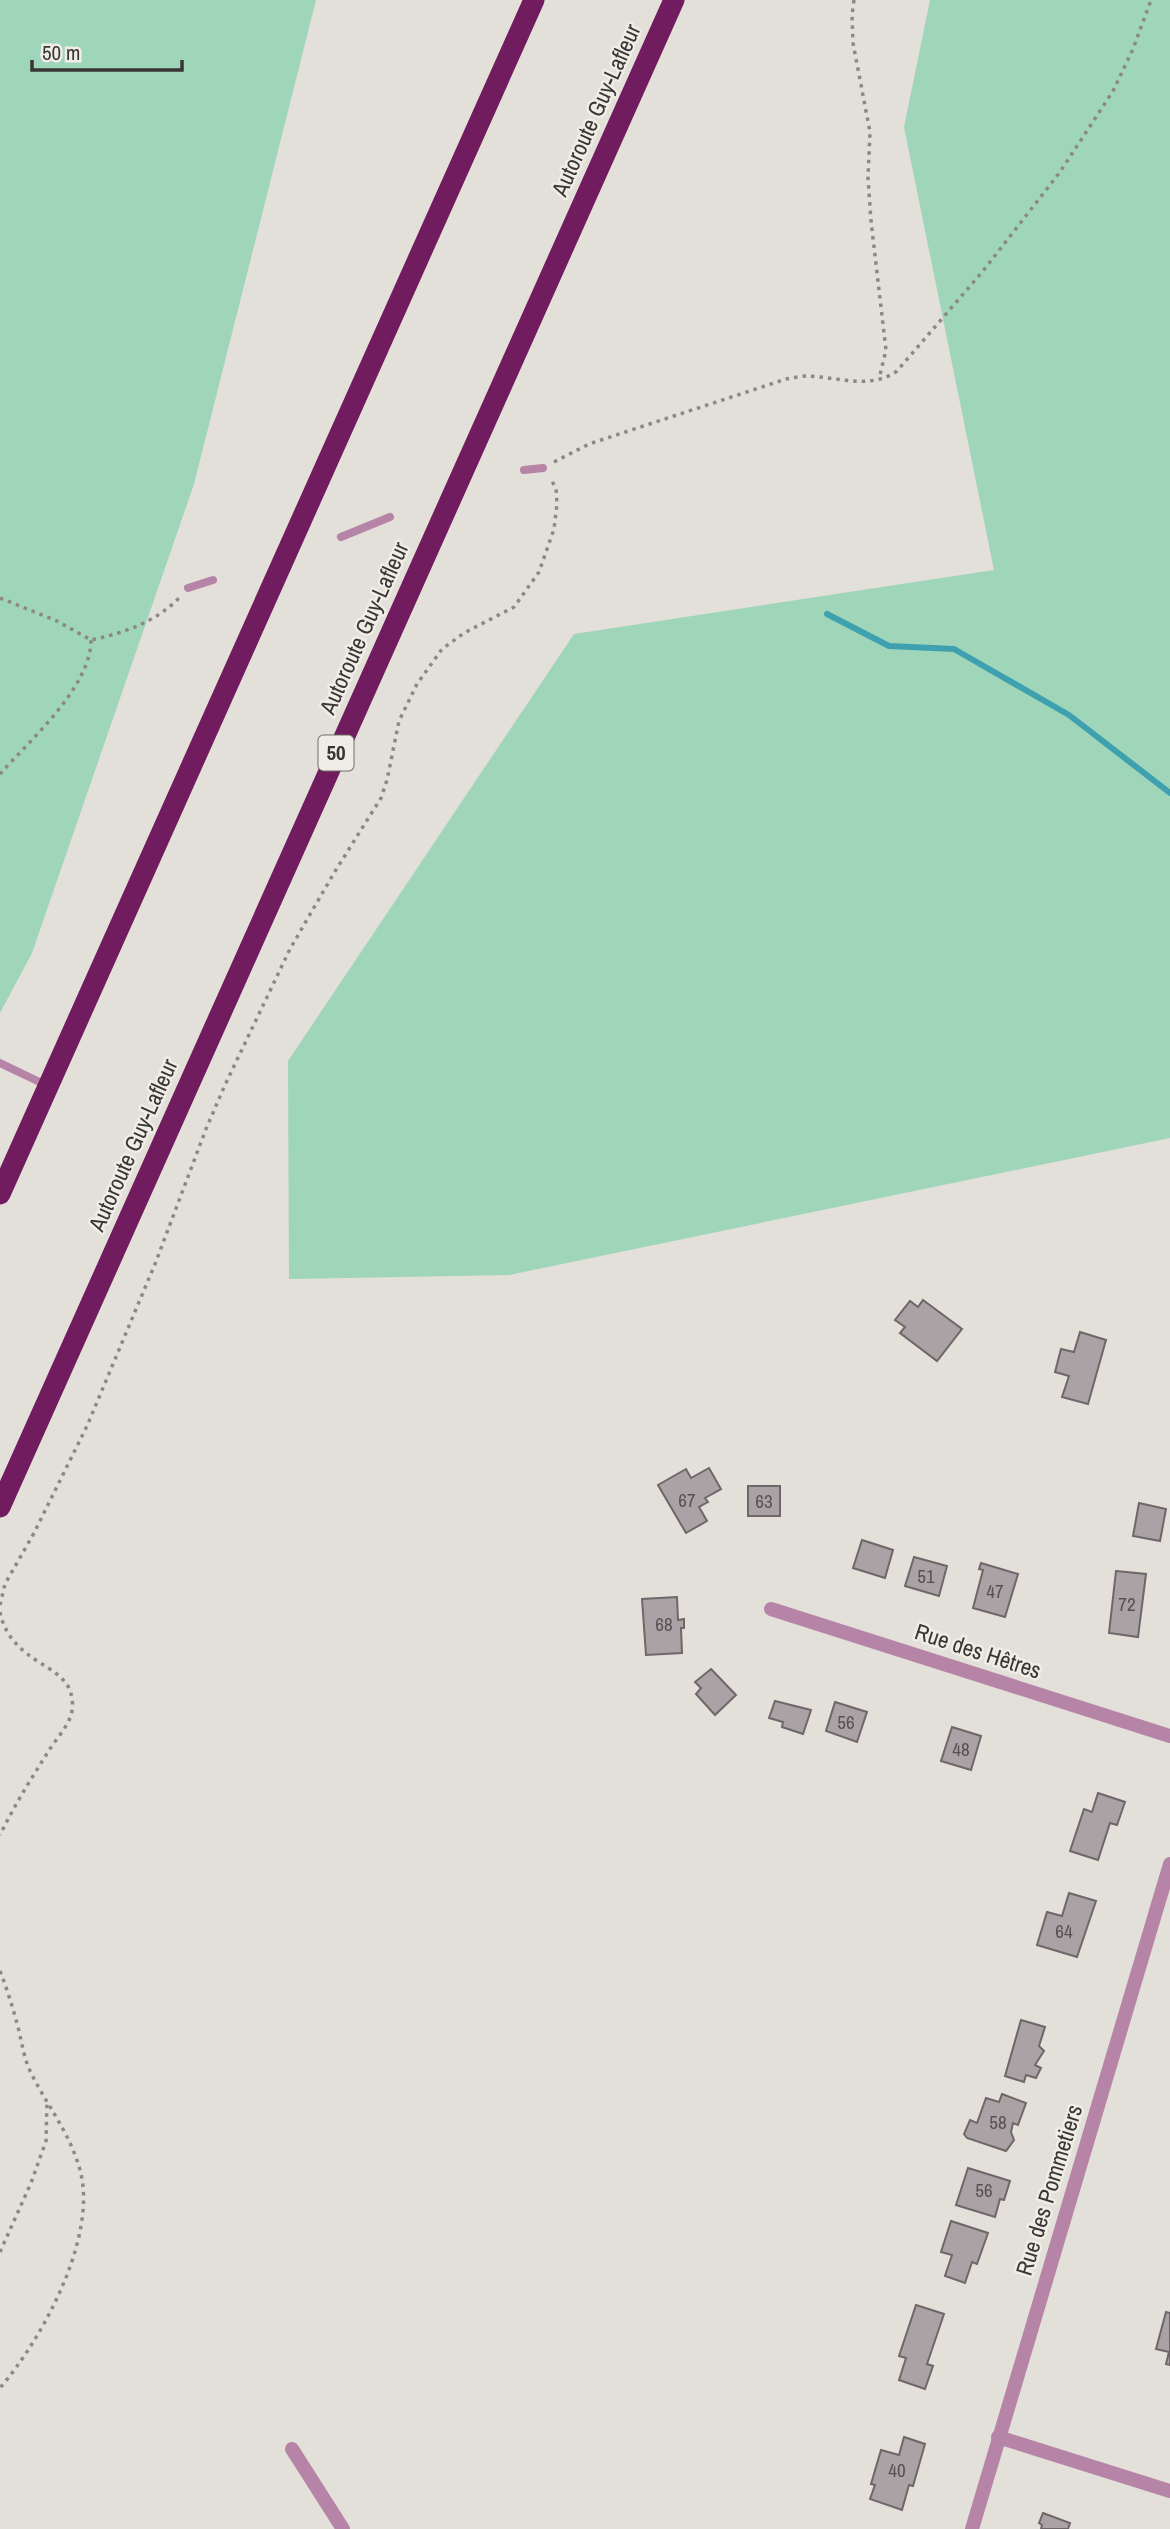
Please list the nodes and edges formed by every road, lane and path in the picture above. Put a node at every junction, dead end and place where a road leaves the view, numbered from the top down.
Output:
1 (534, 0) edge
2 (674, 0) edge
3 (854, 0) edge
4 (1151, 0) edge
5 (879, 379) junction
6 (543, 468) junction
7 (524, 470) dead end
8 (390, 517) dead end
9 (341, 537) dead end
10 (213, 580) dead end
11 (188, 588) joint
12 (0, 598) edge
13 (91, 640) junction
14 (0, 774) edge
15 (0, 1063) edge
16 (48, 1086) junction
17 (0, 1194) edge
18 (0, 1507) edge
19 (0, 1605) edge
20 (771, 1609) dead end
21 (0, 1612) edge
22 (1170, 1736) edge
23 (0, 1835) edge
24 (1170, 1864) edge
25 (0, 1971) edge
26 (47, 2100) junction
27 (0, 2252) edge
28 (0, 2388) edge
29 (998, 2437) junction
30 (292, 2449) dead end
31 (1170, 2491) edge
32 (343, 2529) edge
33 (972, 2529) edge

1 - 16 highway
2 - 18 highway, Autoroute Guy-Lafleur / 50
3 - 5 path
4 - 5 path
5 - 6 path
6 - 7 lane
6 - 19 path
8 - 9 lane
10 - 11 lane
11 - 13 path
12 - 13 path
13 - 14 path
15 - 16 lane
16 - 17 highway
20 - 22 street, Rue des Hêtres
21 - 23 path
24 - 29 street, Rue des Pommetiers
25 - 26 path
26 - 27 path
26 - 28 path
29 - 31 street
29 - 33 street, Rue des Pommetiers
30 - 32 street

